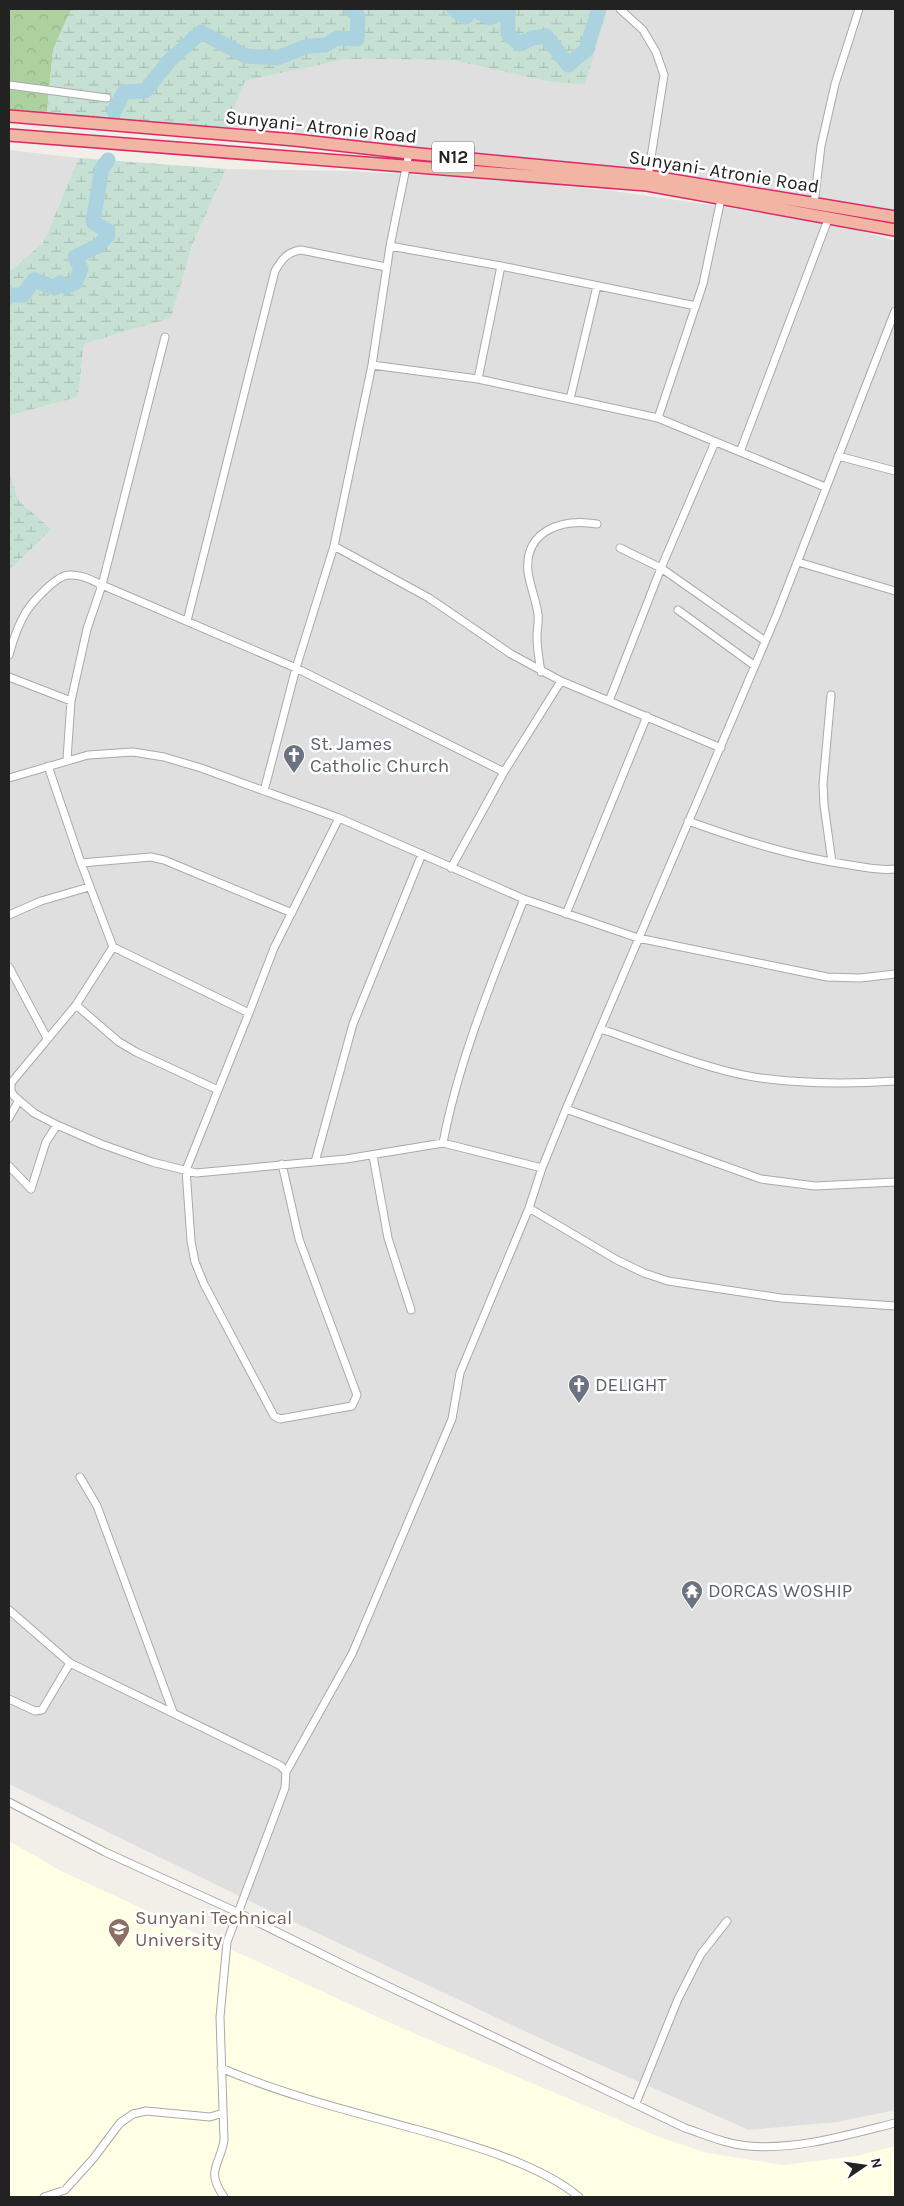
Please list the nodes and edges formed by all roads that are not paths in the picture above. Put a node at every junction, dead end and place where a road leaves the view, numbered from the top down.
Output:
1 (620, 9) edge
2 (859, 9) edge
3 (9, 86) edge
4 (107, 98) dead end
5 (9, 116) edge
6 (9, 135) edge
7 (409, 153) junction
8 (408, 165) junction
9 (648, 176) junction
10 (721, 199) junction
11 (814, 204) junction
12 (829, 217) junction
13 (895, 217) edge
14 (895, 230) edge
15 (390, 246) junction
16 (501, 266) junction
17 (386, 267) junction
18 (596, 286) junction
19 (696, 306) junction
20 (895, 311) edge
21 (165, 337) dead end
22 (372, 364) junction
23 (478, 379) junction
24 (570, 399) junction
25 (658, 418) junction
26 (715, 442) junction
27 (740, 452) junction
28 (838, 456) junction
29 (895, 471) edge
30 (825, 487) junction
31 (597, 524) dead end
32 (334, 546) junction
33 (620, 548) dead end
34 (798, 562) junction
35 (661, 568) junction
36 (102, 585) junction
37 (895, 591) edge
38 (678, 610) dead end
39 (187, 621) junction
40 (766, 641) junction
41 (9, 655) edge
42 (755, 666) junction
43 (296, 668) junction
44 (541, 672) junction
45 (9, 677) edge
46 (561, 681) junction
47 (831, 695) dead end
48 (609, 700) junction
49 (71, 701) junction
50 (647, 716) junction
51 (721, 748) junction
52 (67, 760) junction
53 (48, 766) junction
54 (504, 772) junction
55 (9, 778) edge
56 (264, 791) junction
57 (338, 818) junction
58 (688, 821) junction
59 (422, 854) junction
60 (832, 862) junction
61 (80, 863) junction
62 (451, 868) junction
63 (895, 869) edge
64 (89, 888) junction
65 (524, 899) junction
66 (292, 913) junction
67 (566, 914) junction
68 (9, 915) edge
69 (638, 938) junction
70 (112, 947) junction
71 (9, 967) edge
72 (895, 974) edge
73 (76, 1006) junction
74 (249, 1013) junction
75 (601, 1029) junction
76 (46, 1038) junction
77 (895, 1081) edge
78 (218, 1090) junction
79 (19, 1100) junction
80 (566, 1109) junction
81 (9, 1118) edge
82 (57, 1126) junction
83 (443, 1143) junction
84 (373, 1156) junction
85 (315, 1162) junction
86 (282, 1164) junction
87 (9, 1166) edge
88 (542, 1168) junction
89 (186, 1170) junction
90 (895, 1182) edge
91 (529, 1208) junction
92 (895, 1306) edge
93 (411, 1310) dead end
94 (80, 1477) dead end
95 (9, 1610) edge
96 (70, 1663) junction
97 (9, 1699) edge
98 (173, 1712) junction
99 (286, 1772) junction
100 (9, 1802) edge
101 (237, 1912) junction
102 (727, 1921) dead end
103 (220, 2068) junction
104 (636, 2103) junction
105 (223, 2113) junction
106 (895, 2123) edge
107 (64, 2194) edge
108 (44, 2197) edge
109 (224, 2197) edge
110 (579, 2197) edge

1 - 9 street
2 - 11 street
3 - 4 street
5 - 7 highway, Sunyani- Atronie Road / N12
6 - 8 highway, N12
7 - 8 street
7 - 9 highway, Sunyani- Atronie Road / N12
8 - 10 highway, N12
8 - 15 street
9 - 11 highway, Sunyani- Atronie Road / N12
10 - 12 highway, N12
10 - 19 street
11 - 13 highway, Sunyani- Atronie Road / N12
12 - 14 highway, N12
12 - 27 street
15 - 16 street
15 - 17 street
16 - 18 street
16 - 23 street
17 - 22 street
17 - 39 street
18 - 19 street
18 - 24 street
19 - 25 street
20 - 28 street
21 - 36 street
22 - 23 street
22 - 32 street
23 - 24 street
24 - 25 street
25 - 26 street
26 - 27 street
26 - 35 street
27 - 30 street
28 - 29 street
28 - 30 street
30 - 34 street
31 - 44 street
32 - 43 street
32 - 44 street
33 - 35 street
34 - 37 street
34 - 40 street
35 - 40 street
35 - 48 street
36 - 39 street
36 - 41 street
36 - 49 street
38 - 42 street
39 - 43 street
40 - 42 street
42 - 51 street
43 - 54 street
43 - 56 street
44 - 46 street
45 - 49 street
46 - 48 street
46 - 54 street
47 - 60 street
48 - 50 street
49 - 52 street
50 - 51 street
50 - 67 street
51 - 58 street
52 - 53 street
52 - 56 street
53 - 55 street
53 - 61 street
54 - 62 street
56 - 57 street
57 - 59 street
57 - 66 street
58 - 60 street
58 - 69 street
59 - 62 street
59 - 85 street
60 - 63 street
61 - 64 street
61 - 66 street
62 - 65 street
64 - 68 street
64 - 70 street
65 - 67 street
65 - 83 street
66 - 74 street
67 - 69 street
69 - 72 street
69 - 75 street
70 - 73 street
70 - 74 street
71 - 76 street
73 - 76 street
73 - 78 street
74 - 78 street
75 - 77 street
75 - 80 street
76 - 79 street
78 - 89 street
79 - 81 street
79 - 82 street
80 - 88 street
80 - 90 street
82 - 87 street
82 - 89 street
83 - 84 street
83 - 88 street
84 - 85 street
84 - 93 street
85 - 86 street
86 - 89 street
86 - 89 street
88 - 91 street
91 - 92 street
91 - 99 street
94 - 98 street
95 - 96 street
96 - 97 street
96 - 98 street
98 - 99 street
99 - 101 street
100 - 101 street
101 - 103 street
101 - 104 street
102 - 104 street
103 - 105 street
103 - 110 street
104 - 106 street
105 - 107 street
105 - 109 street
107 - 108 street

